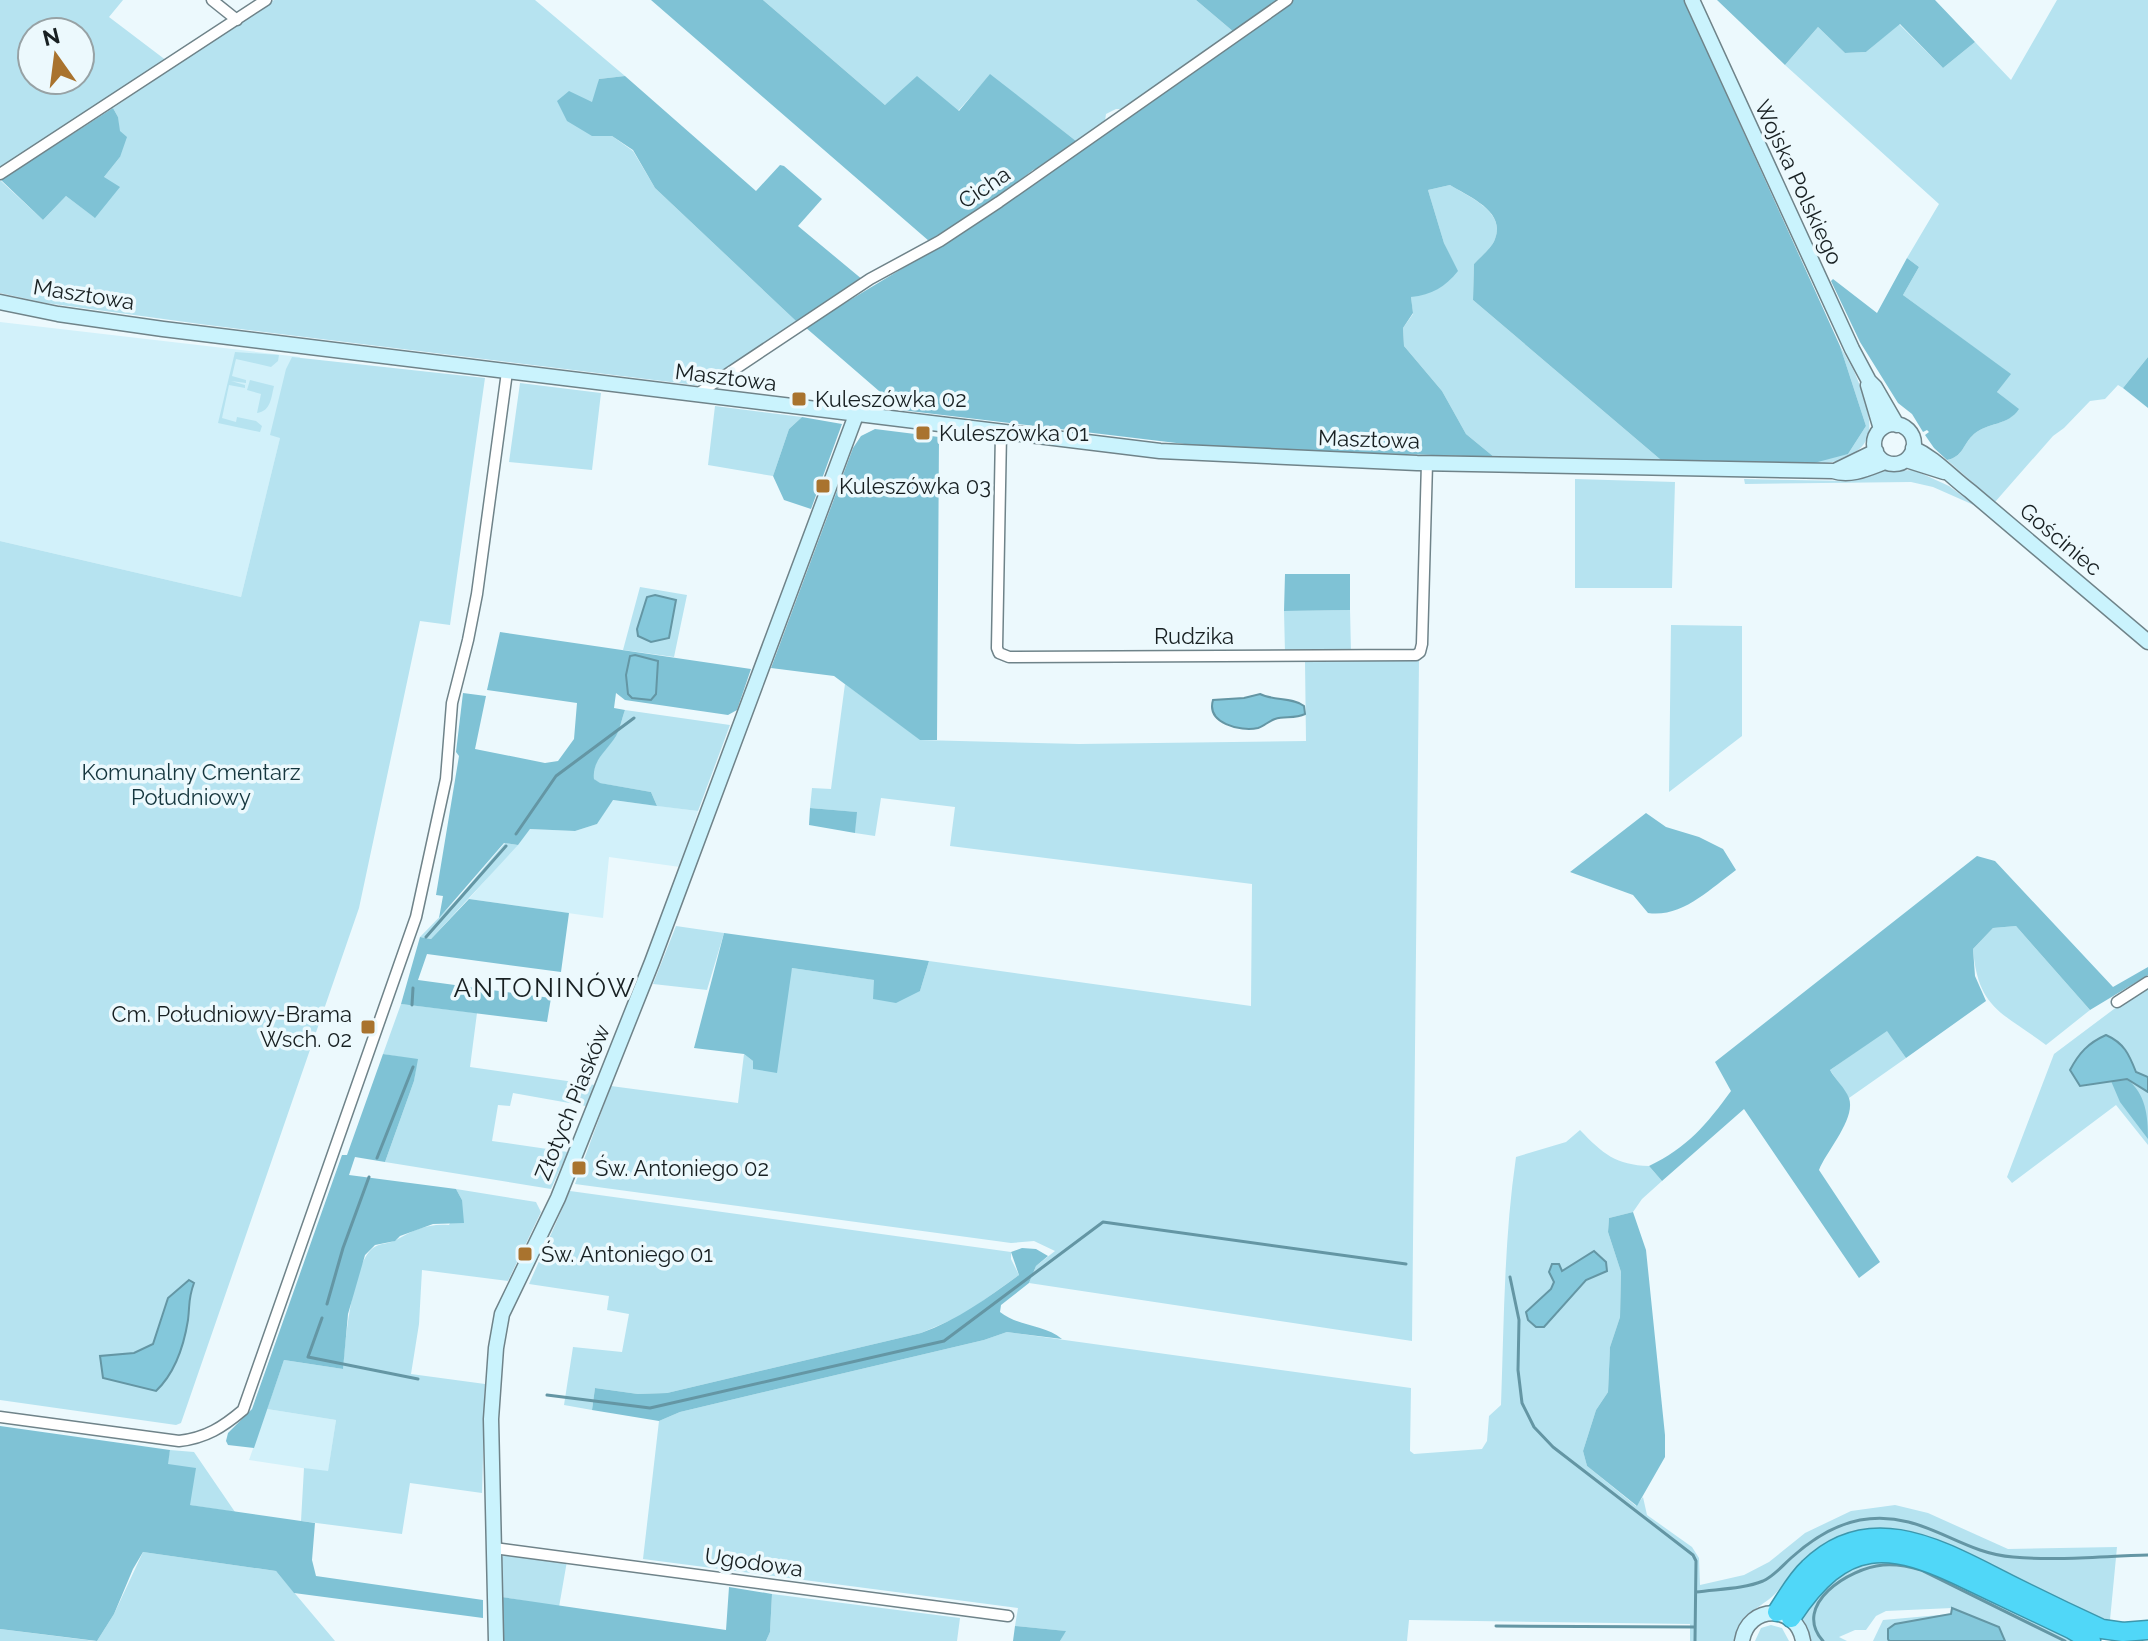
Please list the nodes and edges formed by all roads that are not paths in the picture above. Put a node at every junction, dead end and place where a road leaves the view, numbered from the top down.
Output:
1 (212, 0) edge
2 (266, 0) edge
3 (1287, 0) edge
4 (1692, 0) edge
5 (237, 20) junction
6 (0, 174) edge
7 (0, 302) edge
8 (507, 372) junction
9 (1869, 381) junction
10 (695, 396) junction
11 (856, 415) junction
12 (1897, 425) junction
13 (1881, 429) junction
14 (1001, 433) junction
15 (1910, 454) junction
16 (1880, 456) junction
17 (1427, 463) junction
18 (2148, 642) edge
19 (2148, 982) edge
20 (2117, 1002) dead end
21 (0, 1417) edge
22 (494, 1548) junction
23 (1784, 1615) junction
24 (1008, 1616) dead end
25 (2148, 1630) edge
26 (496, 1641) edge
27 (1742, 1641) edge
28 (1803, 1641) edge
29 (2091, 1641) edge

1 - 5 street
2 - 5 street
3 - 10 street, Cicha
4 - 9 street, Wojska Polskiego
5 - 6 street
7 - 8 street, Masztowa
8 - 10 street, Masztowa
8 - 21 street
9 - 12 street, Wojska Polskiego
9 - 13 street, Wojska Polskiego
10 - 11 street, Masztowa
11 - 14 street, Masztowa
11 - 22 street, Złotych Piasków
12 - 13 street
12 - 15 street
13 - 16 street
14 - 17 street, Masztowa
14 - 17 street, Rudzika
15 - 16 street
15 - 18 street, Gościniec
16 - 17 street, Masztowa
19 - 20 street
22 - 24 street, Ugodowa
22 - 26 street, Złotych Piasków
23 - 25 highway
23 - 27 street
23 - 28 street
23 - 29 highway

